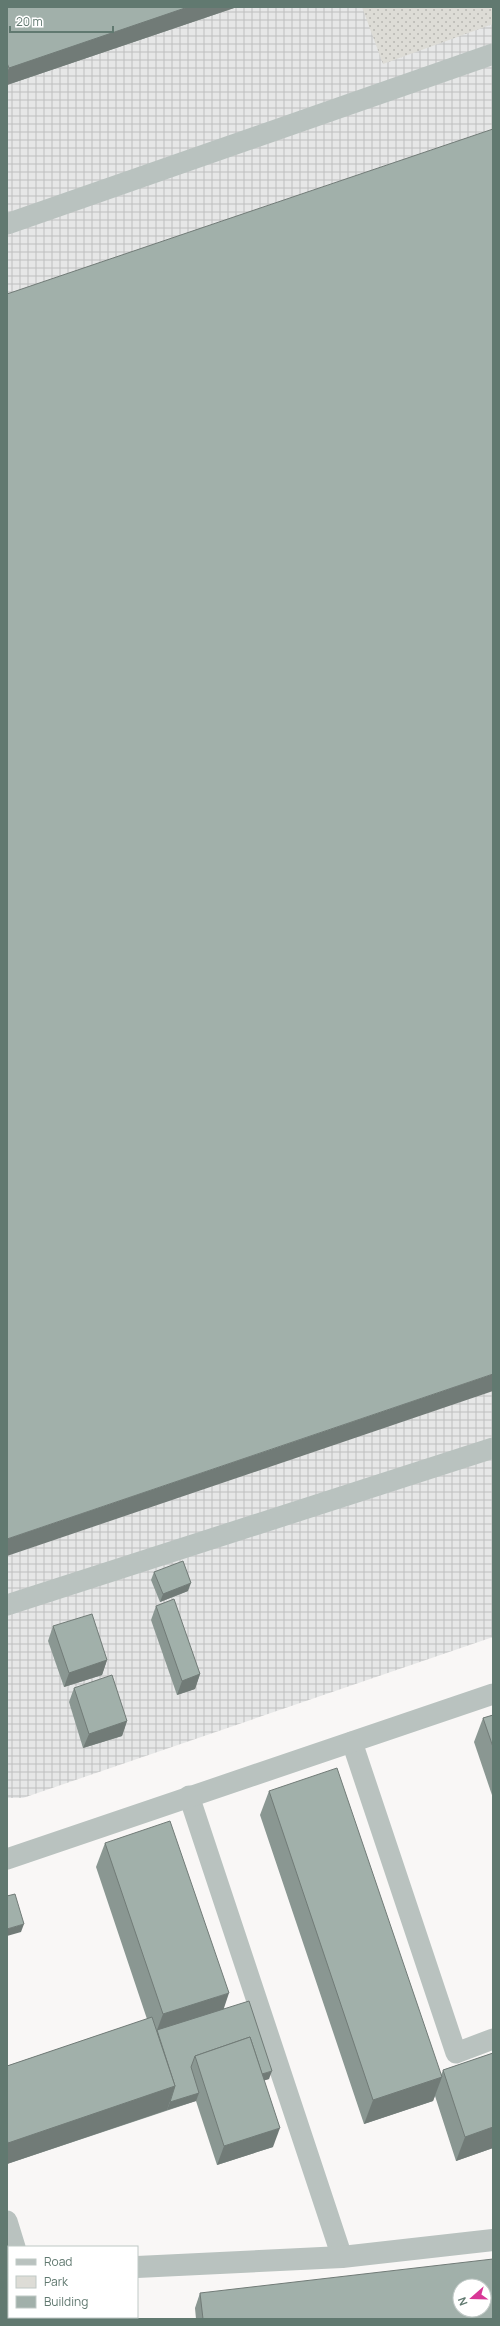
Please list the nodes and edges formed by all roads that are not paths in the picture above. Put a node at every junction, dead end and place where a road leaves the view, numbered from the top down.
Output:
1 (493, 54) edge
2 (7, 224) edge
3 (493, 1448) edge
4 (7, 1605) edge
5 (493, 1694) edge
6 (352, 1742) junction
7 (189, 1796) junction
8 (7, 1859) edge
9 (493, 2039) edge
10 (7, 2221) edge
11 (493, 2240) edge
12 (15, 2246) edge
13 (342, 2257) junction
14 (138, 2267) edge

1 - 2 lane
3 - 4 lane
5 - 6 lane
6 - 7 lane
6 - 9 lane
7 - 8 lane
7 - 13 lane
10 - 12 lane
11 - 13 street
13 - 14 street

